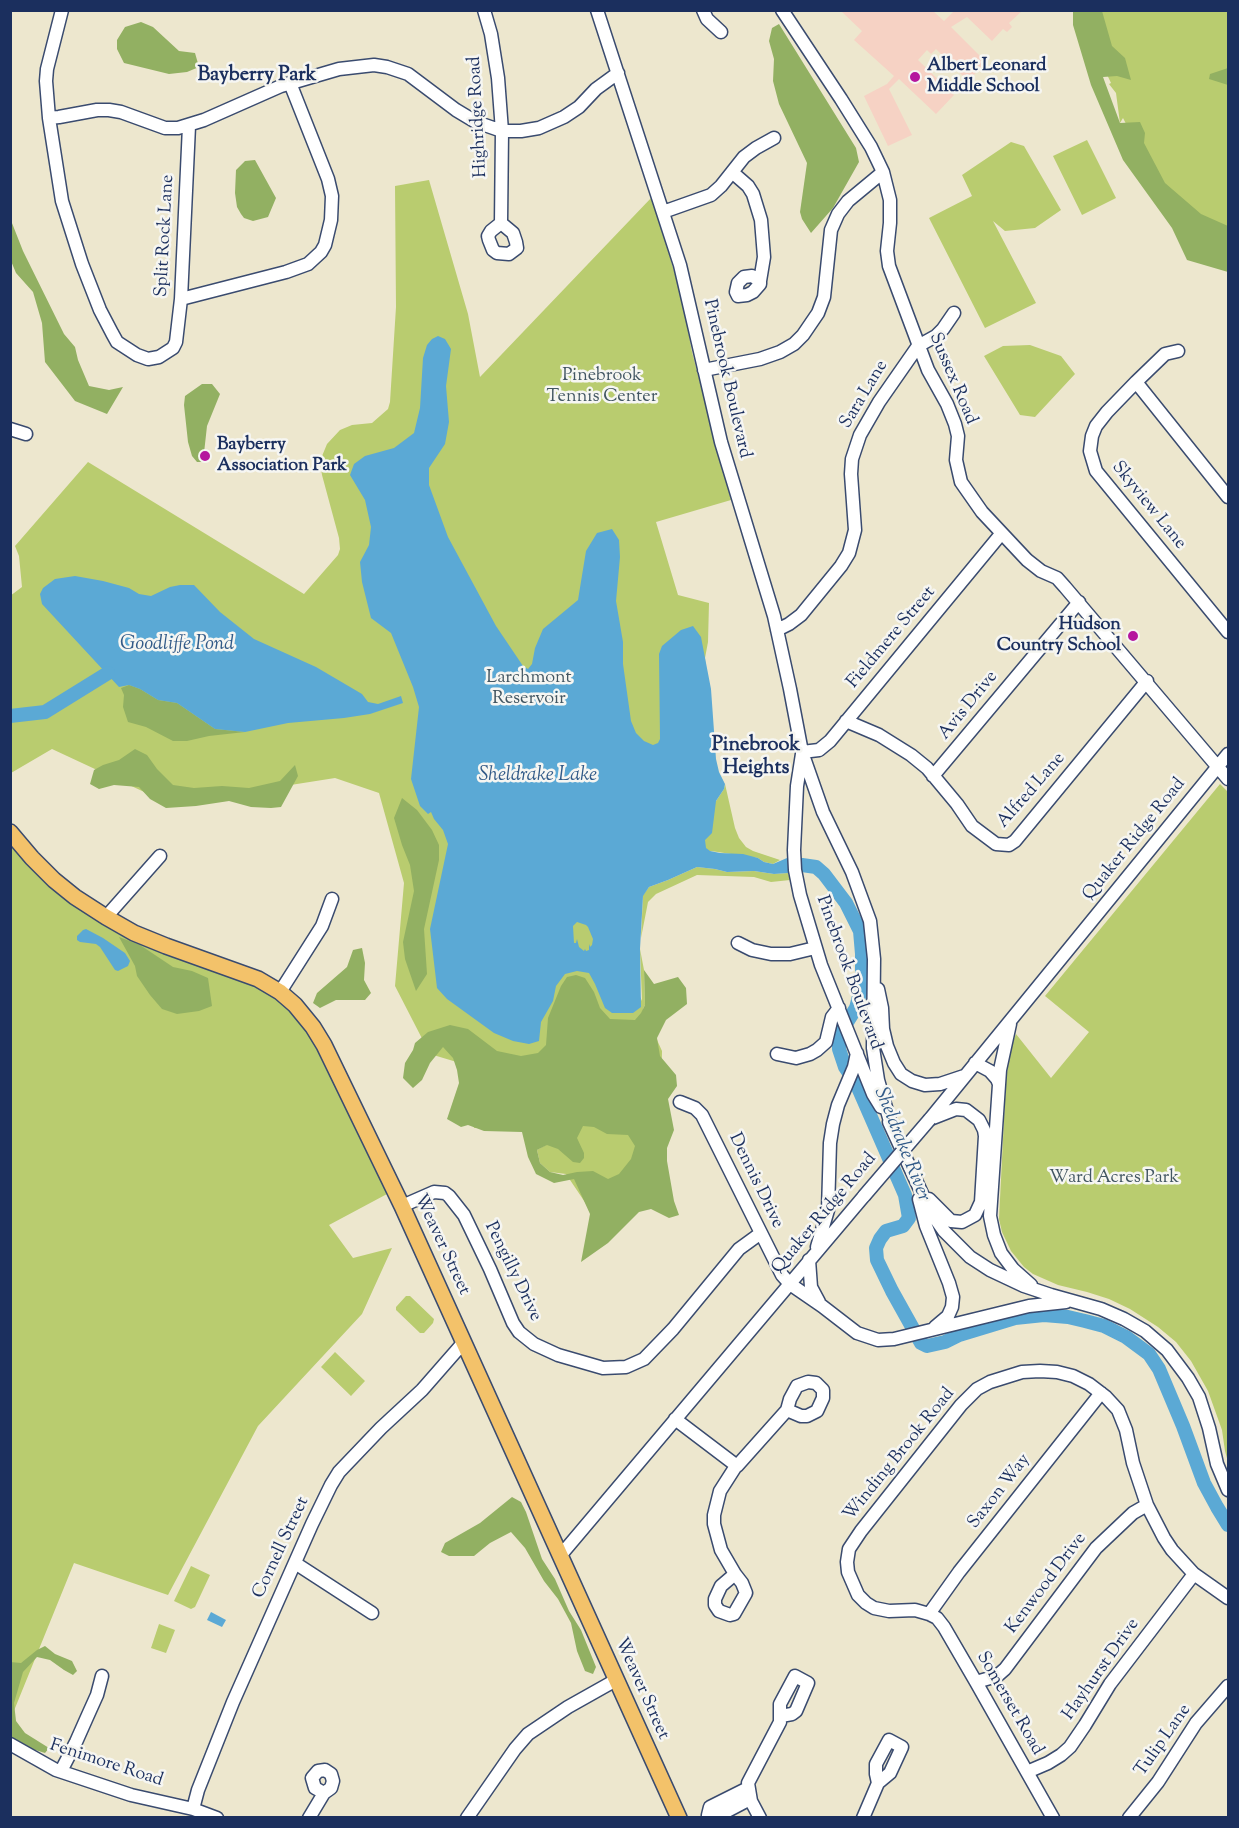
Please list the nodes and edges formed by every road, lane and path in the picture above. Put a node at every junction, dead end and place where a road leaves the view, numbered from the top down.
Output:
1 (62, 10) edge
2 (484, 10) edge
3 (703, 10) edge
4 (782, 10) edge
5 (597, 13) edge
6 (721, 32) dead end
7 (618, 73) junction
8 (290, 83) junction
9 (49, 118) junction
10 (189, 126) junction
11 (502, 131) junction
12 (774, 138) dead end
13 (732, 172) junction
14 (883, 172) junction
15 (663, 212) junction
16 (501, 223) dead end
17 (760, 281) dead end
18 (181, 299) junction
19 (954, 313) dead end
20 (918, 346) junction
21 (1178, 351) dead end
22 (704, 370) junction
23 (1136, 382) junction
24 (10, 429) edge
25 (26, 434) dead end
26 (1228, 497) edge
27 (1001, 534) junction
28 (1079, 603) junction
29 (777, 630) junction
30 (1228, 633) edge
31 (1147, 681) junction
32 (846, 721) junction
33 (802, 752) junction
34 (1228, 754) edge
35 (1218, 766) junction
36 (933, 776) junction
37 (1228, 779) edge
38 (10, 832) edge
39 (160, 856) dead end
40 (332, 899) dead end
41 (106, 917) junction
42 (738, 943) dead end
43 (815, 948) junction
44 (874, 969) junction
45 (280, 992) junction
46 (1010, 1021) junction
47 (845, 1023) junction
48 (872, 1034) junction
49 (857, 1053) junction
50 (777, 1054) dead end
51 (975, 1063) junction
52 (965, 1076) junction
53 (999, 1084) junction
54 (680, 1102) dead end
55 (930, 1119) junction
56 (892, 1128) junction
57 (917, 1184) junction
58 (402, 1206) junction
59 (761, 1233) junction
60 (812, 1257) junction
61 (790, 1284) junction
62 (1036, 1290) junction
63 (1073, 1302) junction
64 (822, 1305) junction
65 (929, 1331) junction
66 (464, 1342) junction
67 (1101, 1393) junction
68 (787, 1410) dead end
69 (675, 1419) junction
70 (736, 1466) junction
71 (1228, 1490) edge
72 (1147, 1505) junction
73 (560, 1556) junction
74 (295, 1563) junction
75 (735, 1574) dead end
76 (1194, 1574) junction
77 (1228, 1598) edge
78 (372, 1613) dead end
79 (929, 1614) junction
80 (102, 1676) dead end
81 (616, 1680) junction
82 (976, 1682) junction
83 (1228, 1686) edge
84 (1224, 1699) edge
85 (781, 1716) dead end
86 (10, 1744) edge
87 (61, 1771) junction
88 (1027, 1772) junction
89 (878, 1783) dead end
90 (324, 1793) dead end
91 (749, 1794) junction
92 (193, 1809) junction
93 (217, 1818) edge
94 (309, 1818) edge
95 (467, 1818) edge
96 (679, 1818) edge
97 (714, 1818) edge
98 (760, 1818) edge
99 (863, 1818) edge
100 (1053, 1818) edge
101 (1129, 1818) edge

1 - 9 street
2 - 11 street, Highridge Road
3 - 6 street
4 - 14 street, Sussex Road
5 - 7 street, Pinebrook Boulevard
7 - 11 street
7 - 15 street, Pinebrook Boulevard
8 - 10 street
8 - 11 street
8 - 18 street
9 - 10 street
9 - 18 street, Split Rock Lane
10 - 18 street, Split Rock Lane
11 - 16 street, Highridge Road
12 - 13 street
13 - 15 street
13 - 17 street
14 - 20 street, Sussex Road
14 - 22 street
15 - 22 street, Pinebrook Boulevard
19 - 20 street, Sara Lane
20 - 27 street, Sussex Road
20 - 29 street, Sara Lane
21 - 23 street, Skyview Lane
22 - 29 street, Pinebrook Boulevard
23 - 26 street
23 - 30 street, Skyview Lane
24 - 25 street
27 - 28 street, Sussex Road
27 - 32 street, Fieldmere Street
28 - 31 street, Sussex Road
28 - 36 street, Avis Drive
29 - 33 street, Pinebrook Boulevard
31 - 35 street, Sussex Road
31 - 36 street, Alfred Lane
32 - 33 street, Fieldmere Street
32 - 36 street, Alfred Lane
33 - 43 street, Pinebrook Boulevard
33 - 44 street, Pinebrook Boulevard
34 - 35 street, Quaker Ridge Road
35 - 37 street, Sussex Road
35 - 46 street, Quaker Ridge Road
38 - 41 main road, Weaver Street
39 - 41 street
40 - 45 street
41 - 45 main road, Weaver Street
42 - 43 street
43 - 47 street, Pinebrook Boulevard
44 - 48 street, Pinebrook Boulevard
44 - 52 street
45 - 58 main road, Weaver Street
46 - 51 street, Quaker Ridge Road
46 - 53 street
47 - 48 street
47 - 49 street, Pinebrook Boulevard
47 - 50 street
48 - 56 street, Pinebrook Boulevard
49 - 56 street, Pinebrook Boulevard
49 - 60 street
51 - 52 street, Quaker Ridge Road
51 - 53 street
52 - 55 street, Quaker Ridge Road
53 - 62 street
54 - 59 street, Dennis Drive
55 - 57 street
55 - 60 street, Quaker Ridge Road, bridge
56 - 57 street, Pinebrook Boulevard
57 - 62 street, Pinebrook Boulevard
57 - 65 street
58 - 59 street, Pengilly Drive
58 - 66 main road, Weaver Street
59 - 61 street, Dennis Drive
60 - 61 street, Quaker Ridge Road
60 - 64 street
61 - 64 street
61 - 69 street, Quaker Ridge Road
62 - 63 street, Pinebrook Boulevard
63 - 65 street
63 - 71 street, Pinebrook Boulevard
64 - 65 street
66 - 73 main road, Weaver Street
66 - 74 street, Cornell Street
67 - 72 street, Winding Brook Road
67 - 79 street, Saxon Way
67 - 79 street, Winding Brook Road
68 - 70 street
69 - 70 street
69 - 73 street, Quaker Ridge Road
70 - 75 street
72 - 76 street, Winding Brook Road
72 - 82 street, Kenwood Drive
73 - 81 main road, Weaver Street
74 - 78 street
74 - 92 street, Cornell Street
76 - 77 street, Winding Brook Road
76 - 88 street, Hayhurst Drive
79 - 82 street, Somerset Road
80 - 87 street
81 - 95 street
81 - 96 main road, Weaver Street
82 - 88 street, Somerset Road
83 - 84 street, Tulip Lane
84 - 101 street, Tulip Lane
85 - 91 street
86 - 87 street, Fenimore Road
87 - 92 street, Fenimore Road
88 - 100 street, Somerset Road
89 - 99 street
90 - 94 street
91 - 97 street
91 - 98 street
92 - 93 street, Fenimore Road

